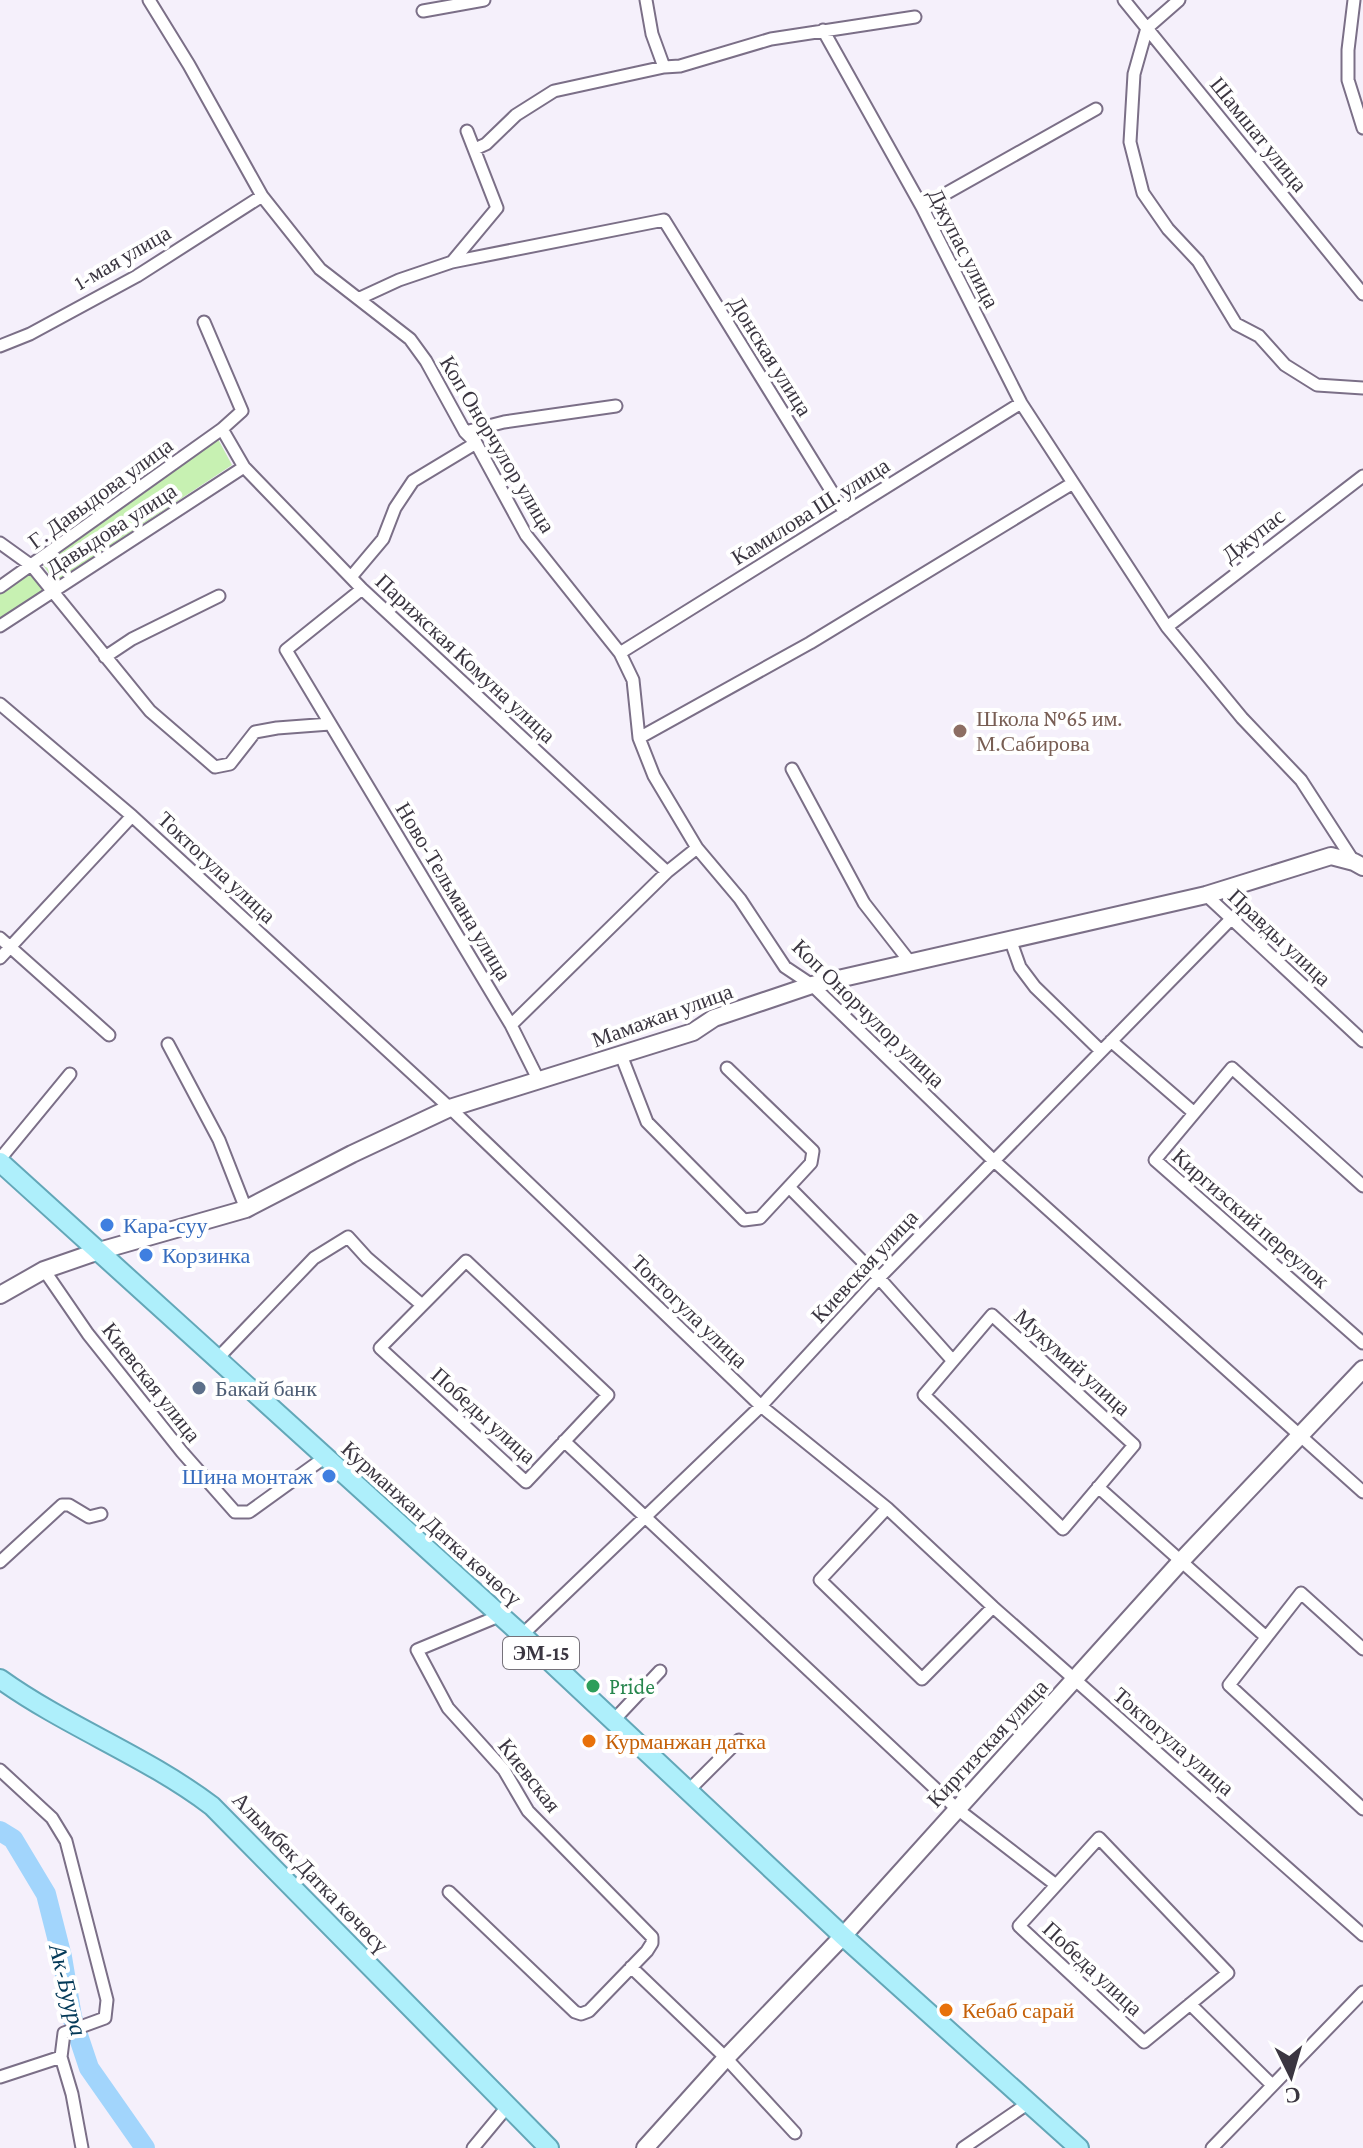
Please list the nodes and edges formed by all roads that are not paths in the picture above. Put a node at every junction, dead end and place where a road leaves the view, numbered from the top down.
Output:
1 (149, 0) edge
2 (484, 0) edge
3 (646, 0) edge
4 (1124, 0) edge
5 (1179, 0) edge
6 (1354, 0) edge
7 (423, 11) dead end
8 (915, 17) dead end
9 (1147, 28) junction
10 (823, 30) junction
11 (664, 67) junction
12 (1096, 109) dead end
13 (1363, 128) edge
14 (467, 131) dead end
15 (475, 149) junction
16 (262, 196) junction
17 (922, 207) junction
18 (452, 262) junction
19 (1363, 294) edge
20 (360, 298) junction
21 (204, 322) dead end
22 (0, 346) edge
23 (1363, 388) edge
24 (1021, 403) junction
25 (616, 406) dead end
26 (222, 429) junction
27 (465, 432) junction
28 (476, 443) junction
29 (244, 467) junction
30 (1363, 476) edge
31 (1073, 483) junction
32 (845, 513) junction
33 (0, 543) edge
34 (32, 566) junction
35 (351, 577) junction
36 (0, 587) edge
37 (362, 589) junction
38 (52, 591) junction
39 (219, 596) dead end
40 (0, 626) edge
41 (1167, 627) junction
42 (620, 653) junction
43 (105, 657) junction
44 (0, 704) edge
45 (330, 724) junction
46 (639, 738) junction
47 (792, 769) dead end
48 (132, 816) junction
49 (697, 848) junction
50 (1358, 864) edge
51 (667, 872) junction
52 (1206, 895) junction
53 (1231, 919) junction
54 (0, 938) edge
55 (1010, 939) junction
56 (11, 948) junction
57 (0, 958) edge
58 (910, 962) junction
59 (812, 985) junction
60 (511, 1025) junction
61 (109, 1035) dead end
62 (1111, 1041) junction
63 (1363, 1041) edge
64 (168, 1044) dead end
65 (1101, 1051) junction
66 (621, 1055) junction
67 (727, 1068) dead end
68 (70, 1074) dead end
69 (539, 1081) junction
70 (450, 1108) junction
71 (1193, 1112) junction
72 (0, 1160) edge
73 (993, 1160) junction
74 (1363, 1186) edge
75 (789, 1187) junction
76 (246, 1209) junction
77 (99, 1251) junction
78 (44, 1270) junction
79 (879, 1278) junction
80 (0, 1295) edge
81 (422, 1305) junction
82 (1363, 1343) edge
83 (217, 1359) junction
84 (953, 1361) junction
85 (1363, 1369) edge
86 (761, 1406) junction
87 (1300, 1435) junction
88 (564, 1441) junction
89 (324, 1458) junction
90 (1098, 1487) junction
91 (1363, 1492) edge
92 (887, 1508) junction
93 (101, 1514) dead end
94 (644, 1515) junction
95 (1182, 1560) junction
96 (0, 1562) edge
97 (993, 1607) junction
98 (499, 1616) junction
99 (522, 1635) junction
100 (1266, 1637) junction
101 (1363, 1649) edge
102 (660, 1671) dead end
103 (0, 1679) edge
104 (1075, 1680) junction
105 (613, 1721) junction
106 (739, 1740) dead end
107 (0, 1770) edge
108 (688, 1791) junction
109 (956, 1808) junction
110 (1363, 1809) edge
111 (1056, 1885) junction
112 (449, 1892) dead end
113 (1363, 1935) edge
114 (843, 1936) junction
115 (631, 1967) junction
116 (1363, 1992) edge
117 (1190, 2004) junction
118 (61, 2057) junction
119 (726, 2058) junction
120 (0, 2077) edge
121 (1272, 2085) junction
122 (1030, 2102) junction
123 (507, 2107) junction
124 (795, 2133) dead end
125 (82, 2148) edge
126 (473, 2148) edge
127 (549, 2148) edge
128 (645, 2148) edge
129 (963, 2148) edge
130 (1079, 2148) edge
131 (1212, 2148) edge

1 - 16 street, Коп Онорчулор улица
2 - 7 street
3 - 11 street
4 - 9 street, Шамшат улица
5 - 9 street
6 - 13 street
8 - 10 street
9 - 19 street, Шамшат улица
9 - 23 street
10 - 11 street
10 - 17 street, Джупас улица
11 - 15 street
12 - 17 street
14 - 15 street
15 - 18 street
16 - 20 street, Коп Онорчулор улица
16 - 22 street, 1-мая улица
17 - 24 street, Джупас улица
18 - 20 street
18 - 32 street, Донская улица
20 - 27 street, Коп Онорчулор улица
21 - 26 street
24 - 31 street, Джупас улица
24 - 32 street, Камилова Ш. улица
25 - 27 street
26 - 29 street, Парижская Комуна улица
26 - 34 street, Г. Давыдова улица
27 - 28 street, Коп Онорчулор улица
28 - 35 street
28 - 42 street, Коп Онорчулор улица
29 - 35 street, Парижская Комуна улица
29 - 38 street, Давыдова улица
30 - 41 street, Джупас
31 - 41 street, Джупас улица
31 - 46 street
32 - 42 street, Камилова Ш. улица
33 - 34 street
34 - 36 street, Г. Давыдова улица
34 - 38 street
35 - 37 street, Парижская Комуна улица
37 - 45 street, Ново-Тельмана улица
37 - 51 street, Парижская Комуна улица
38 - 40 street, Давыдова улица
38 - 43 street
39 - 43 street
41 - 50 street, Джупас улица
42 - 46 street, Коп Онорчулор улица
43 - 45 street
44 - 48 street, Токтогула улица
45 - 60 street, Ново-Тельмана улица
46 - 49 street, Коп Онорчулор улица
47 - 58 street
48 - 56 street
48 - 70 street, Токтогула улица
49 - 51 street
49 - 59 street, Коп Онорчулор улица
50 - 52 street, Мамажан улица
51 - 60 street
52 - 53 street, Правды улица
52 - 55 street, Мамажан улица
53 - 62 street, Киевская улица
53 - 63 street, Правды улица
54 - 56 street
55 - 58 street, Мамажан улица
55 - 65 street
56 - 57 street
56 - 61 street
58 - 59 street, Мамажан улица
59 - 66 street, Мамажан улица
59 - 73 street, Коп Онорчулор улица
60 - 69 street, Ново-Тельмана улица
62 - 65 street, Киевская улица
62 - 71 street
64 - 76 street
65 - 73 street, Киевская улица
66 - 69 street, Мамажан улица
66 - 75 street
67 - 75 street
68 - 72 street
69 - 70 street, Мамажан улица
70 - 76 street, Мамажан улица
70 - 86 street, Токтогула улица
71 - 74 street, Киргизский переулок
71 - 82 street, Киргизский переулок
72 - 77 main road, Курманжан Датка көчөсү / ЭМ-15
73 - 79 street, Киевская улица
73 - 87 street, Коп Онорчулор улица
75 - 79 street
76 - 77 street, Мамажан улица
77 - 78 street, Мамажан улица
77 - 83 main road, Курманжан Датка көчөсү / ЭМ-15
78 - 80 street, Мамажан улица
78 - 89 street, Киевская улица
79 - 84 street
79 - 86 street, Киевская улица
81 - 83 street
81 - 88 street, Победы улица
81 - 88 street, Победы улица
83 - 89 main road, Курманжан Датка көчөсү / ЭМ-15
84 - 90 street, Мукумий улица
84 - 90 street, Мукумий улица
85 - 87 street, Киргизская улица
86 - 92 street, Токтогула улица
86 - 94 street, Киевская улица
87 - 91 street, Коп Онорчулор улица
87 - 95 street, Киргизская улица
88 - 94 street
89 - 98 main road, Курманжан Датка көчөсү / ЭМ-15
90 - 95 street
92 - 97 street, Токтогула улица
92 - 97 street
93 - 96 street
94 - 99 street, Киевская улица
94 - 109 street
95 - 100 street
95 - 104 street, Киргизская улица
97 - 104 street, Токтогула улица
98 - 99 main road, Курманжан Датка көчөсү / ЭМ-15
98 - 115 street, Киевская
99 - 105 main road, Курманжан Датка көчөсү / ЭМ-15
100 - 101 street
100 - 110 street
102 - 105 street
103 - 123 main road, Алымбек Датка көчөсү
104 - 109 street, Киргизская улица
104 - 113 street, Токтогула улица
105 - 108 main road, Курманжан Датка көчөсү / ЭМ-15
106 - 108 street
107 - 118 street
108 - 114 main road, Курманжан Датка көчөсү / ЭМ-15
109 - 111 street
109 - 114 street, Киргизская улица
111 - 117 street, Победа улица
111 - 117 street, Победа улица
112 - 115 street
114 - 119 street, Киргизская улица
114 - 122 main road, Курманжан Датка көчөсү / ЭМ-15
115 - 119 street
116 - 121 street
117 - 121 street
118 - 120 street
118 - 125 street
119 - 124 street
119 - 128 street, Киргизская улица
121 - 131 street
122 - 129 street
122 - 130 main road, Курманжан Датка көчөсү / ЭМ-15
123 - 126 street
123 - 127 main road, Алымбек Датка көчөсү

